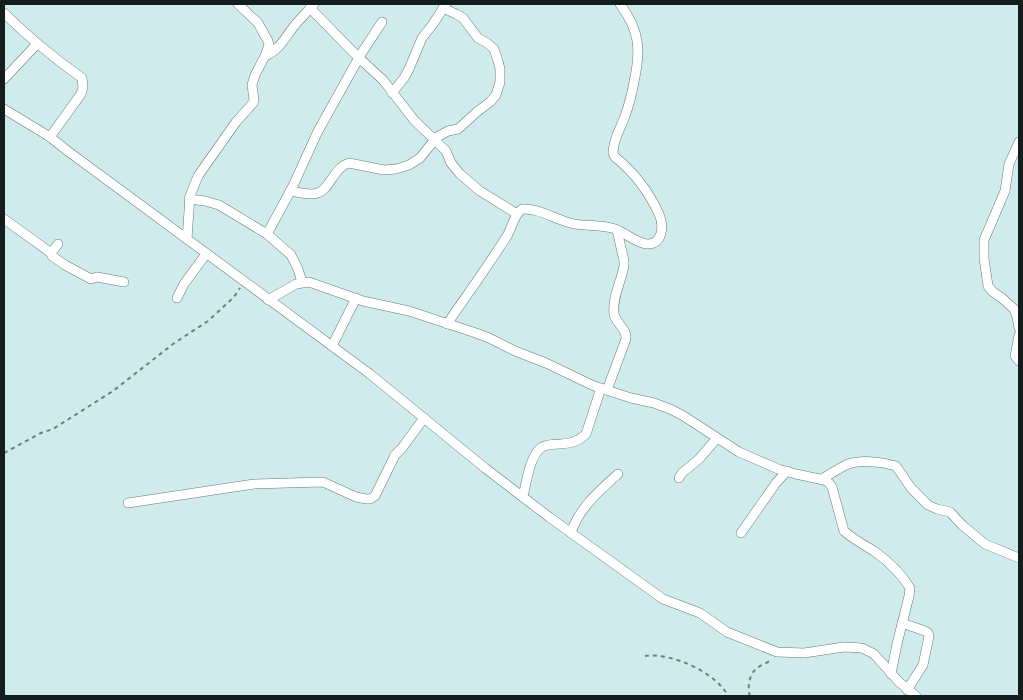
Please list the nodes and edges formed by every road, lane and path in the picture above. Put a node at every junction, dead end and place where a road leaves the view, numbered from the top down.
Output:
1 (238, 4) edge
2 (620, 4) edge
3 (312, 6) edge
4 (445, 6) edge
5 (4, 13) edge
6 (382, 22) dead end
7 (38, 44) junction
8 (265, 56) junction
9 (359, 58) junction
10 (4, 79) edge
11 (392, 92) junction
12 (4, 109) edge
13 (50, 137) junction
14 (434, 140) junction
15 (1019, 142) edge
16 (290, 191) junction
17 (189, 199) junction
18 (517, 214) junction
19 (4, 219) edge
20 (617, 230) junction
21 (268, 234) junction
22 (187, 240) junction
23 (58, 244) dead end
24 (51, 253) junction
25 (206, 254) junction
26 (124, 282) dead end
27 (244, 282) junction
28 (302, 282) junction
29 (177, 298) dead end
30 (356, 298) junction
31 (268, 300) junction
32 (447, 324) junction
33 (1019, 328) edge
34 (1019, 335) edge
35 (332, 346) junction
36 (1019, 361) edge
37 (604, 389) junction
38 (424, 418) junction
39 (717, 438) junction
40 (4, 453) edge
41 (786, 471) junction
42 (618, 474) dead end
43 (679, 478) dead end
44 (822, 479) junction
45 (523, 497) junction
46 (128, 503) dead end
47 (570, 532) junction
48 (741, 533) dead end
49 (1019, 558) edge
50 (902, 622) junction
51 (777, 652) junction
52 (645, 656) dead end
53 (890, 674) junction
54 (907, 690) junction
55 (728, 696) edge
56 (750, 696) edge
57 (916, 696) edge

1 - 8 street
2 - 20 street
3 - 8 street
3 - 9 street
4 - 11 street
4 - 14 street
5 - 7 street
6 - 9 street
7 - 10 street
7 - 13 street
8 - 17 street
9 - 11 street
9 - 16 street
11 - 14 street
12 - 13 street
13 - 22 street
14 - 16 street
14 - 18 street
15 - 33 street
16 - 21 street
17 - 21 street
17 - 22 street
18 - 20 street
18 - 32 street
19 - 24 street
20 - 37 street
21 - 28 street
22 - 25 street
23 - 24 street
24 - 26 street
25 - 27 street
25 - 29 street
27 - 31 street
27 - 40 path
28 - 30 street
28 - 31 street
30 - 32 street
30 - 35 street
31 - 35 street
32 - 37 street
34 - 36 street
35 - 38 street
37 - 39 street
37 - 45 street
38 - 45 street
38 - 46 street
39 - 41 street
39 - 43 street
41 - 44 street
41 - 48 street
42 - 47 street
44 - 49 street
44 - 50 street
45 - 47 street
47 - 51 street
50 - 53 street
50 - 54 street
51 - 53 street
51 - 56 path
52 - 55 path
53 - 54 street
54 - 57 street

